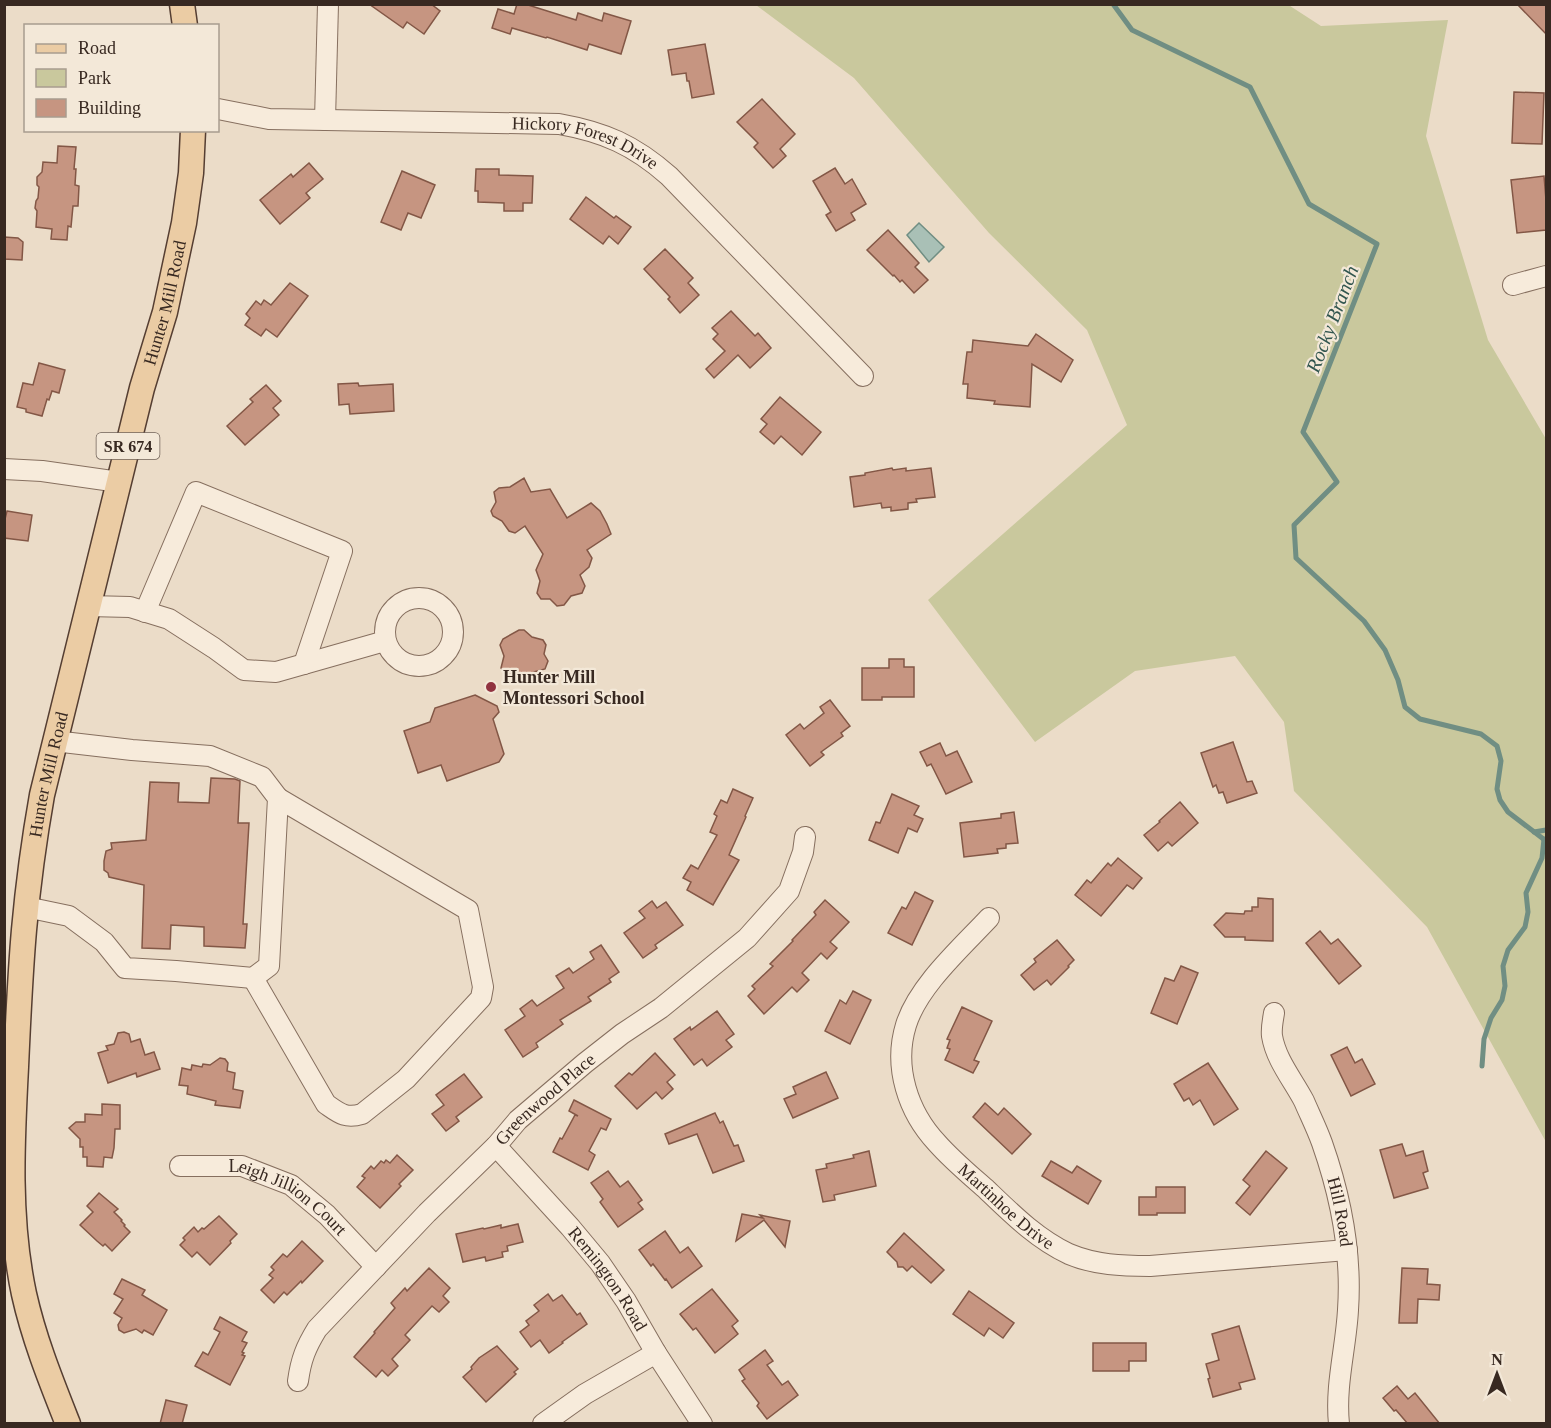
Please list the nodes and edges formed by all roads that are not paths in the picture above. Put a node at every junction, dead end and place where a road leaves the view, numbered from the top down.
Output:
1 (182, 4) edge
2 (328, 4) edge
3 (185, 24) edge
4 (219, 110) edge
5 (325, 120) junction
6 (193, 132) edge
7 (1546, 276) edge
8 (1513, 285) dead end
9 (862, 376) dead end
10 (4, 469) edge
11 (119, 482) junction
12 (88, 606) junction
13 (145, 612) junction
14 (385, 641) dead end
15 (304, 664) junction
16 (54, 741) junction
17 (278, 798) junction
18 (805, 837) dead end
19 (26, 907) junction
20 (990, 918) dead end
21 (253, 978) junction
22 (1274, 1013) dead end
23 (11, 1025) edge
24 (496, 1146) junction
25 (180, 1166) dead end
26 (1347, 1250) junction
27 (376, 1267) junction
28 (656, 1353) junction
29 (298, 1381) dead end
30 (69, 1424) edge
31 (543, 1424) edge
32 (702, 1424) edge
33 (1339, 1424) edge

1 - 3 main road
2 - 5 street
4 - 5 street, Hickory Forest Drive
5 - 9 street, Hickory Forest Drive
6 - 11 main road, Hunter Mill Road / SR 674
7 - 8 street
10 - 11 street
11 - 12 main road, Hunter Mill Road / SR 674
12 - 13 street
12 - 16 main road, Hunter Mill Road / SR 674
13 - 15 street
13 - 15 street
14 - 15 street
16 - 17 street
16 - 19 main road, Hunter Mill Road / SR 674
17 - 21 street
17 - 21 street
18 - 24 street, Greenwood Place
19 - 21 street
19 - 23 main road, Hunter Mill Road / SR 674
20 - 26 street, Martinhoe Drive
22 - 26 street, Hill Road
23 - 30 main road, Hunter Mill Road / SR 674
24 - 27 street, Greenwood Place
24 - 28 street, Remington Road
25 - 27 street, Leigh Jillion Court
26 - 33 street, Hill Road
27 - 29 street, Greenwood Place
28 - 31 street
28 - 32 street, Remington Road

